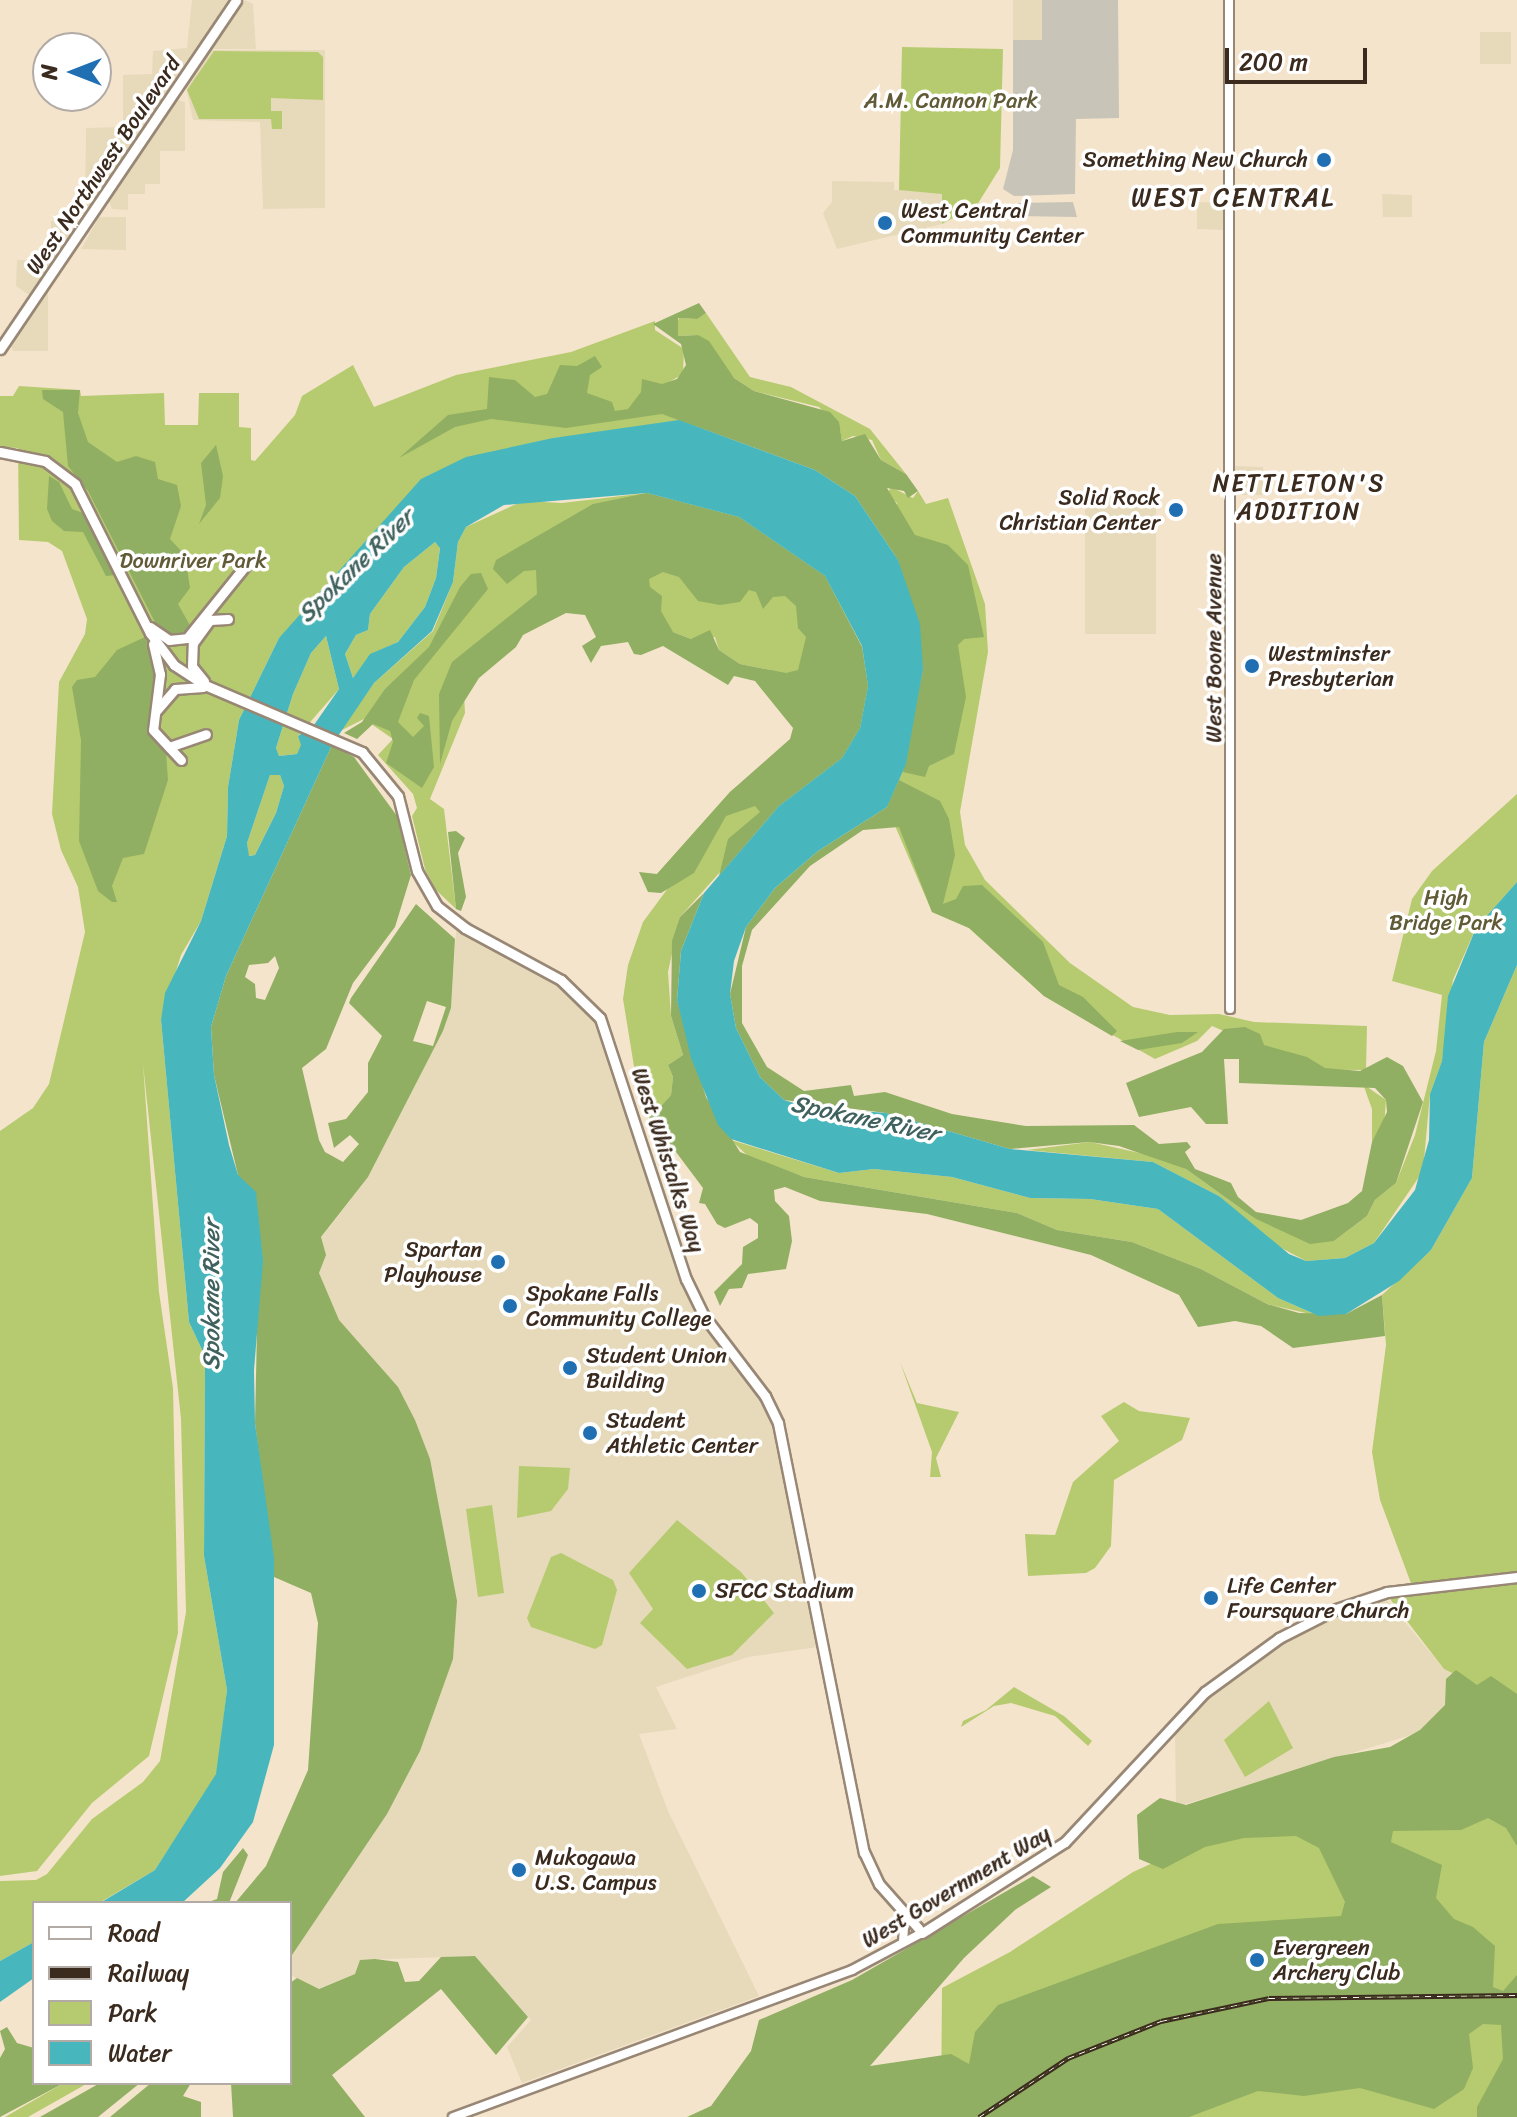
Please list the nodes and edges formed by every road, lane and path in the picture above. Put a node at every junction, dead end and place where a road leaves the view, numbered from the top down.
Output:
1 (236, 0) edge
2 (1229, 0) edge
3 (0, 349) edge
4 (0, 452) edge
5 (245, 566) dead end
6 (207, 616) junction
7 (145, 622) junction
8 (216, 690) junction
9 (154, 713) junction
10 (206, 734) dead end
11 (169, 747) junction
12 (181, 760) dead end
13 (1230, 1009) dead end
14 (1517, 1577) edge
15 (903, 1911) junction
16 (945, 1918) junction
17 (920, 1930) junction
18 (903, 1942) junction
19 (453, 2117) edge

1 - 3 main road, West Northwest Boulevard
2 - 13 main road, West Boone Avenue
4 - 7 main road
5 - 6 main road
6 - 7 main road
6 - 8 main road
7 - 8 main road
7 - 9 main road
8 - 9 main road
8 - 15 main road, West Whistalks Way
9 - 11 main road
10 - 11 main road
11 - 12 main road
14 - 16 main road, West Government Way
15 - 16 main road
15 - 17 main road, West Whistalks Way
15 - 18 main road
16 - 17 main road, West Government Way
17 - 18 main road, West Government Way
18 - 19 main road, West Government Way

